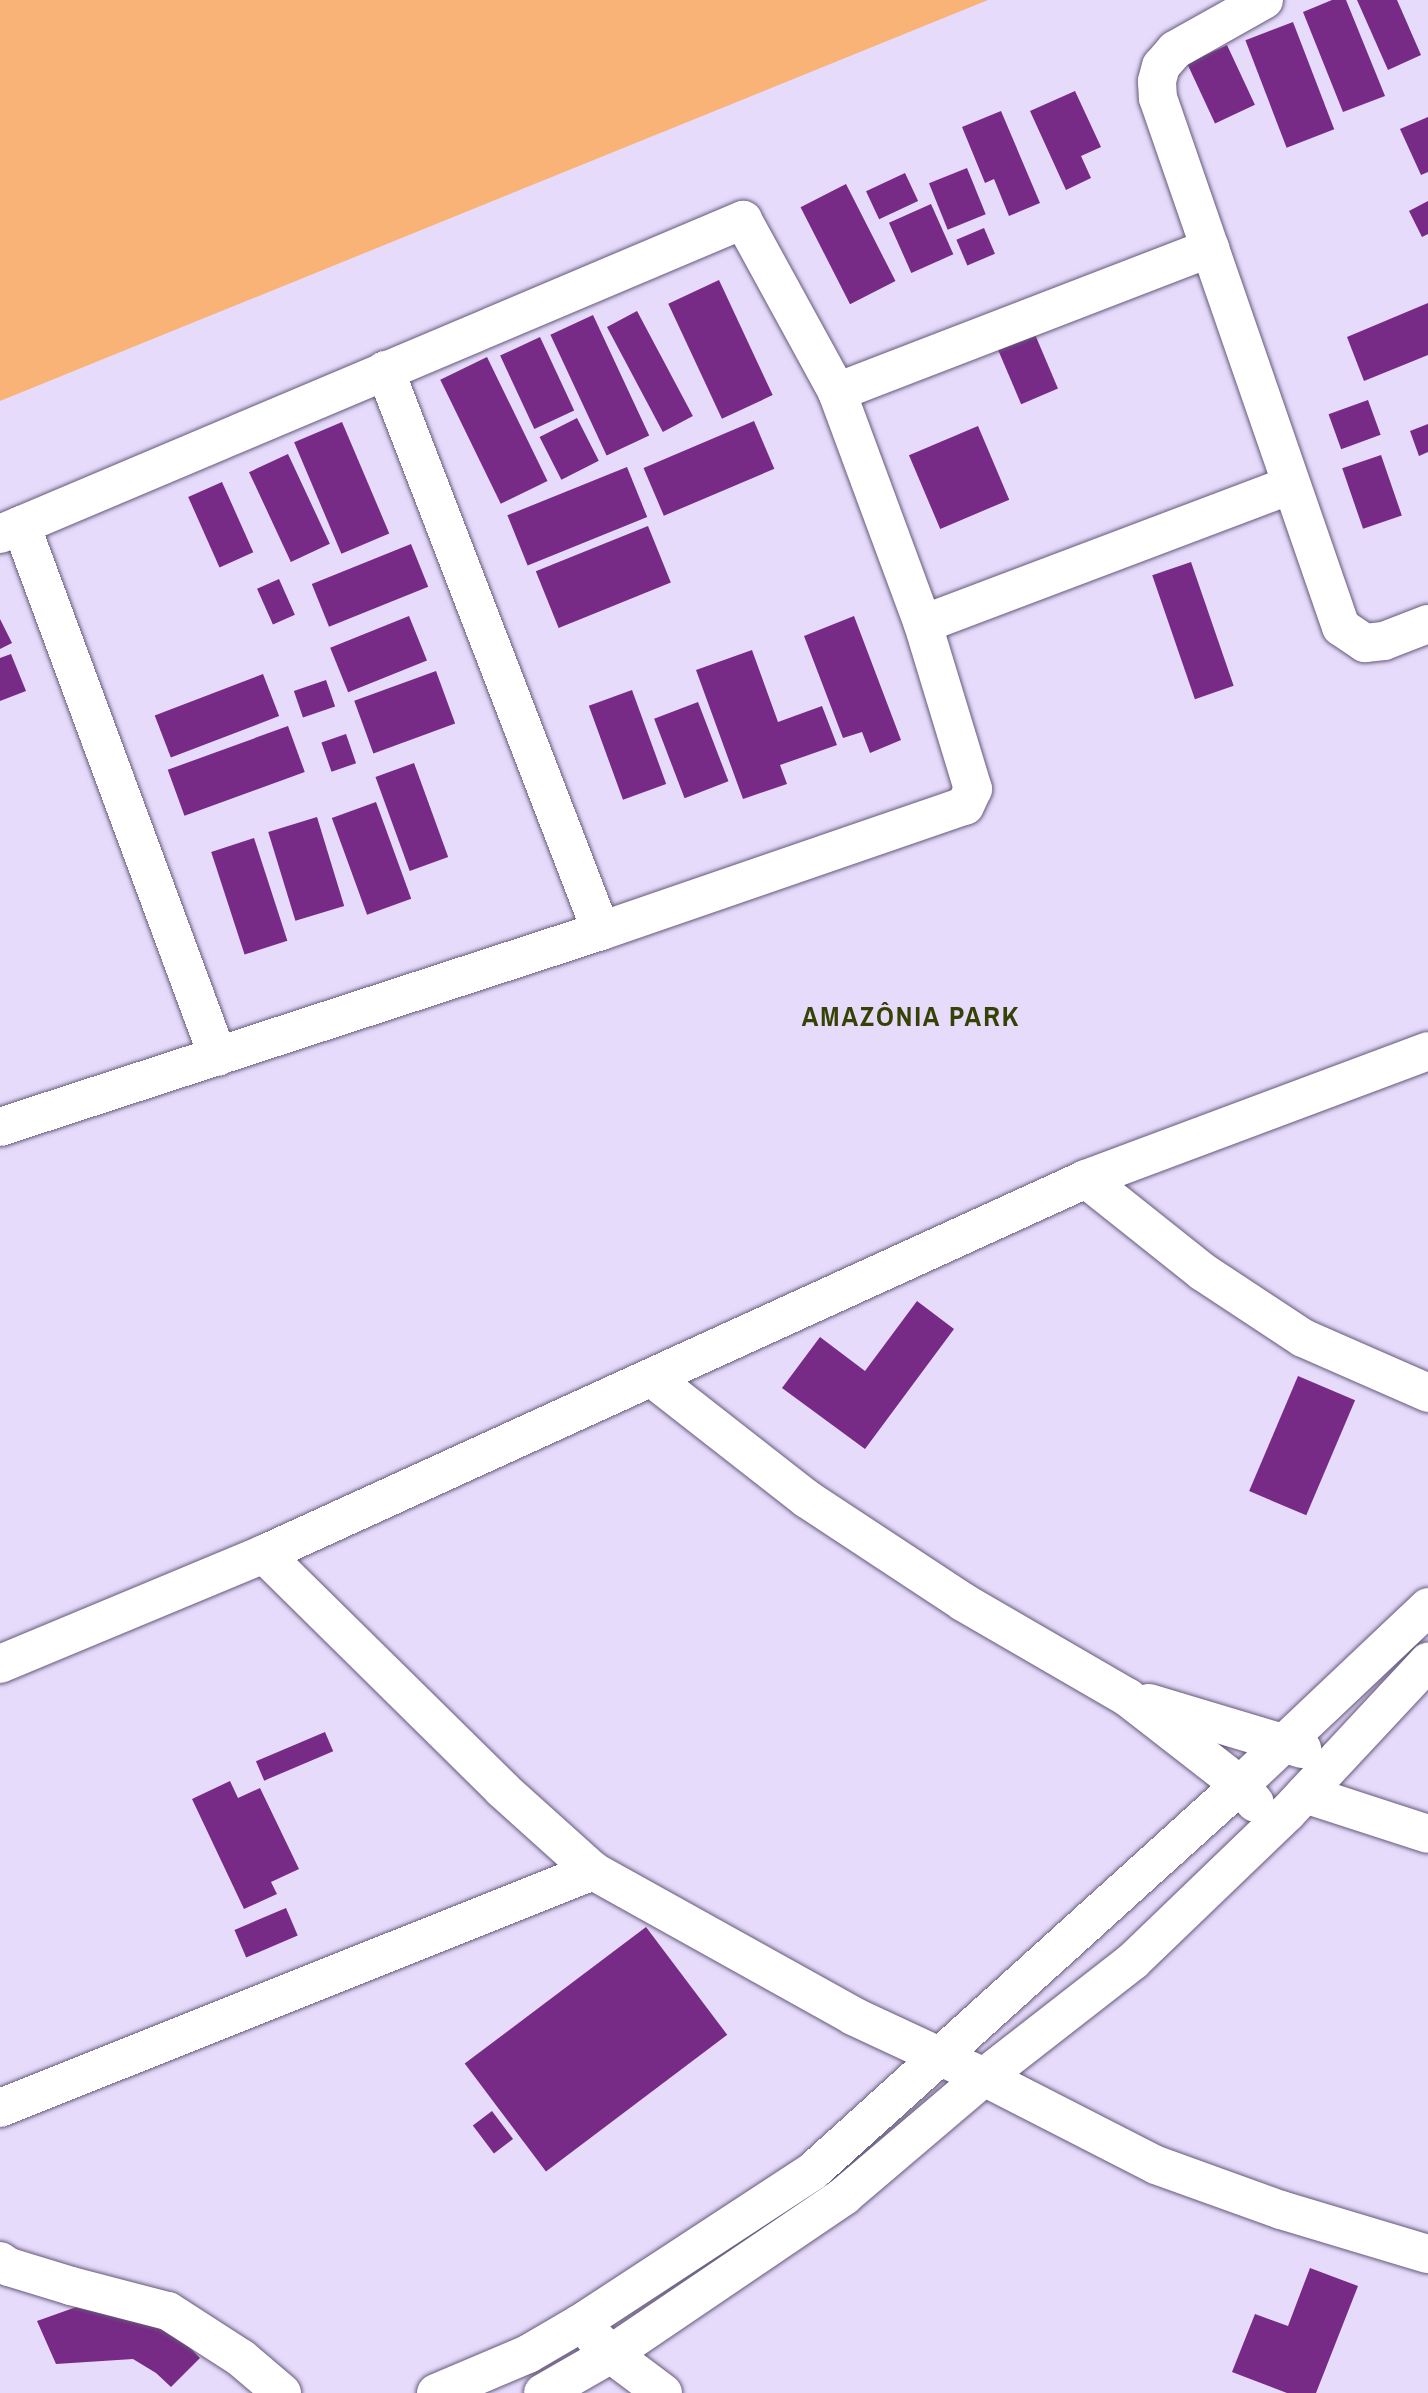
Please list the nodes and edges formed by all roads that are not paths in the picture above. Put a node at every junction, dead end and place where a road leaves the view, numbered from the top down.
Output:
1 (1264, 0) edge
2 (1210, 248) junction
3 (385, 370) junction
4 (837, 392) junction
5 (1290, 485) junction
6 (10, 530) edge
7 (923, 624) junction
8 (1428, 624) edge
9 (601, 931) junction
10 (1428, 1051) edge
11 (218, 1057) junction
12 (0, 1127) edge
13 (1086, 1179) junction
14 (652, 1378) junction
15 (1428, 1393) edge
16 (264, 1554) junction
17 (1428, 1607) edge
18 (1428, 1662) edge
19 (0, 1664) edge
20 (1127, 1697) junction
21 (1282, 1742) junction
22 (1240, 1785) junction
23 (1305, 1795) junction
24 (1428, 1834) edge
25 (593, 1871) junction
26 (940, 2058) junction
27 (984, 2077) junction
28 (0, 2108) edge
29 (1428, 2254) edge
30 (0, 2261) edge
31 (581, 2323) junction
32 (611, 2354) junction
33 (282, 2393) edge
34 (436, 2393) edge
35 (544, 2393) edge
36 (663, 2393) edge

1 - 2 street
2 - 4 street
2 - 5 street
3 - 4 street
3 - 6 street
3 - 9 street
4 - 7 street
5 - 7 street
5 - 8 street
6 - 11 street
7 - 9 street
9 - 11 street
10 - 13 street
11 - 12 street
13 - 14 street
13 - 15 street
14 - 16 street
14 - 20 street
16 - 19 street
16 - 25 street
17 - 21 street
18 - 23 street
20 - 21 street
20 - 22 street
21 - 22 street
21 - 23 street
22 - 23 street
22 - 26 street
23 - 24 street
23 - 27 street
25 - 26 street
25 - 28 street
26 - 27 street
26 - 31 street
27 - 29 street
27 - 32 street
30 - 33 street
31 - 32 street
31 - 34 street
32 - 35 street
32 - 36 street

